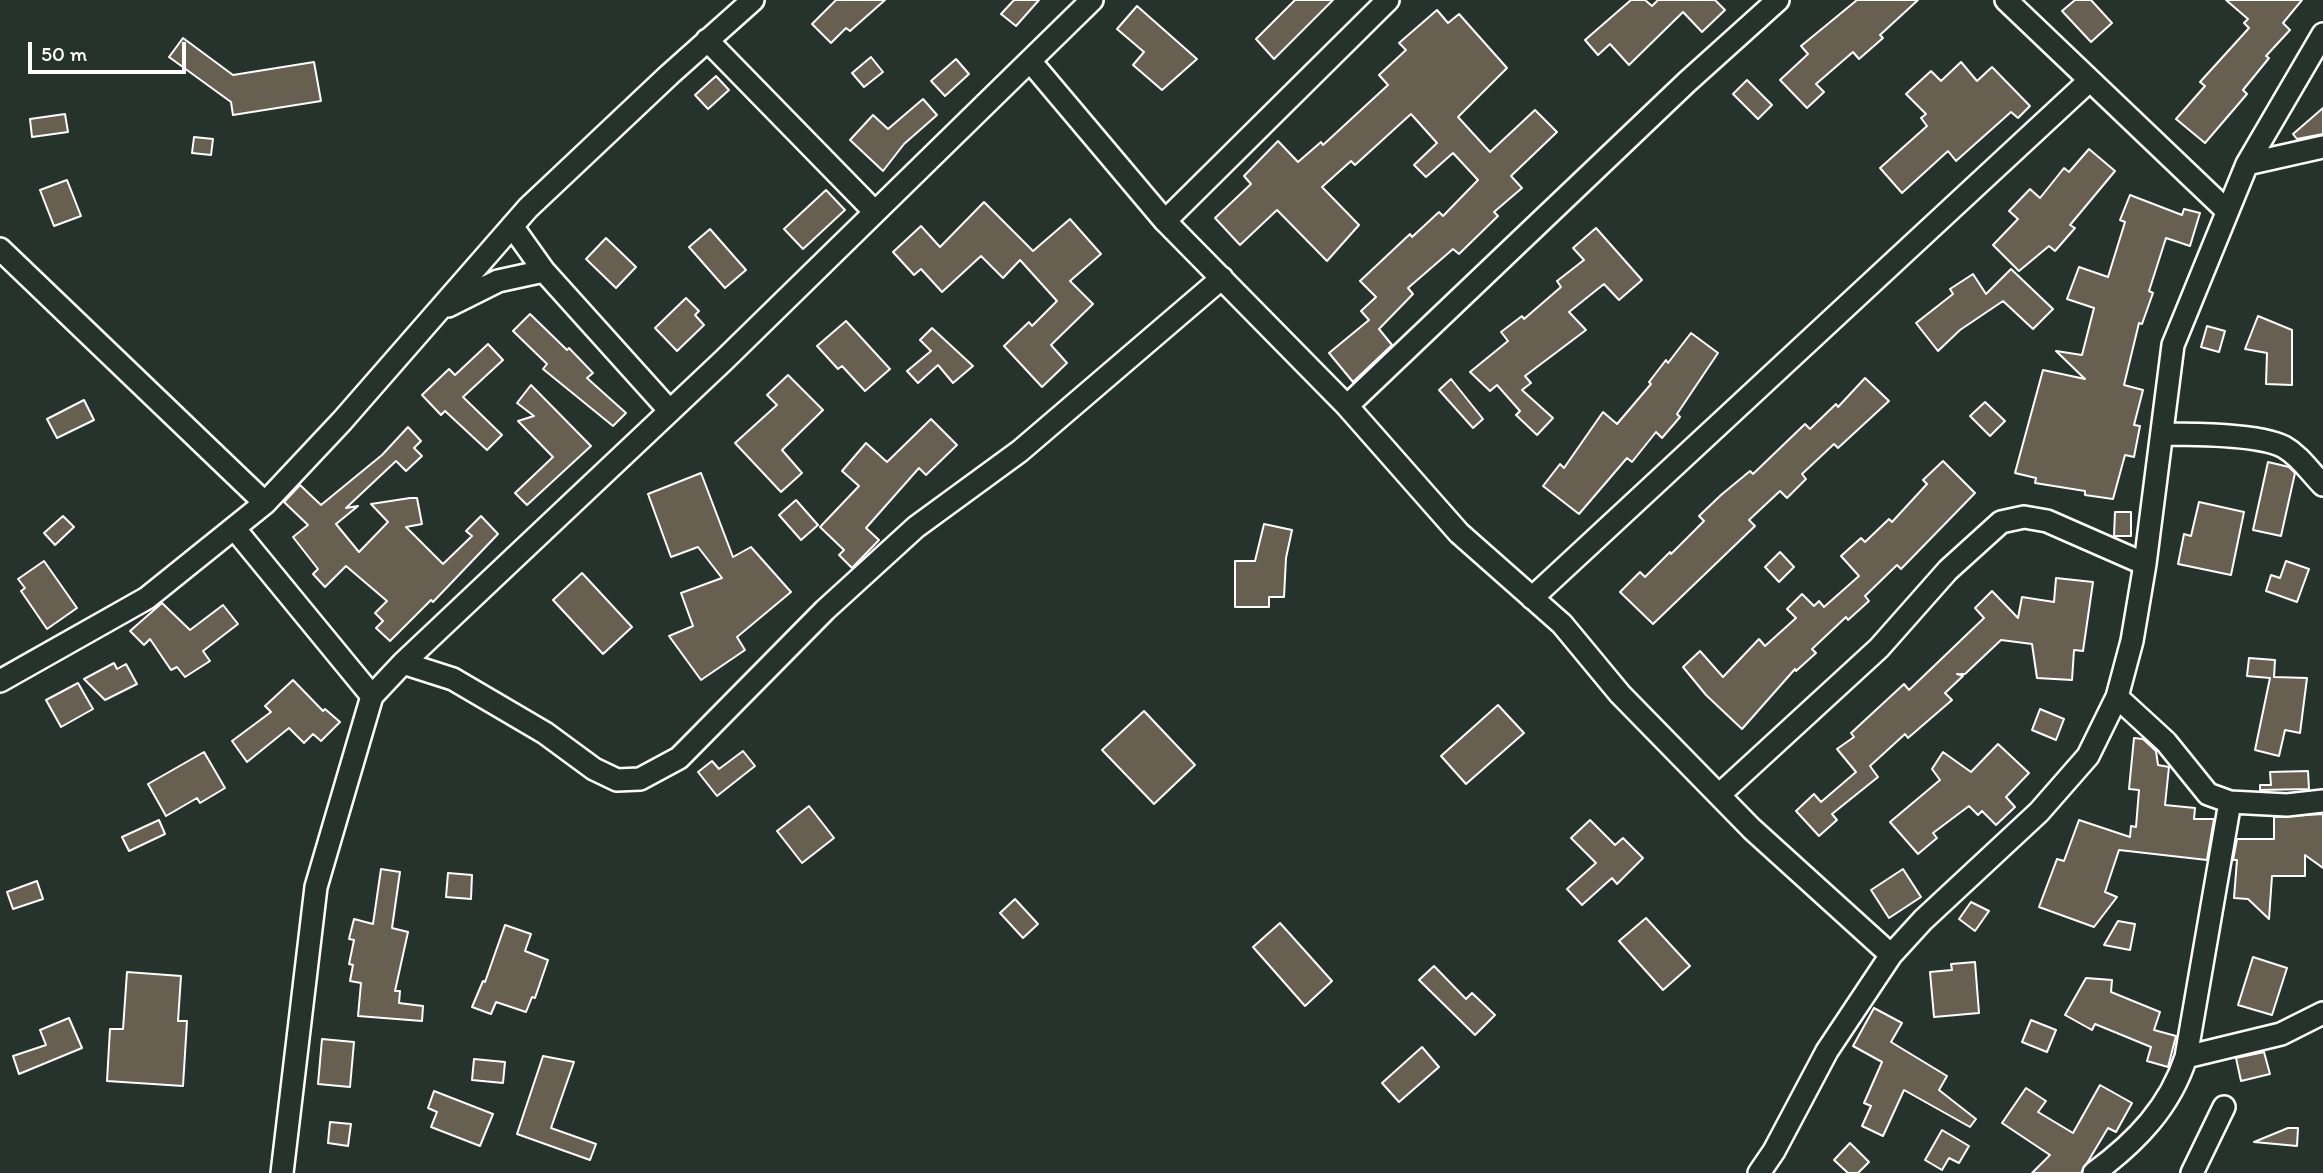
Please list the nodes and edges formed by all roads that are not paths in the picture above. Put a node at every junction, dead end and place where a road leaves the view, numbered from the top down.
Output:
1 (753, 0) edge
2 (1092, 0) edge
3 (1388, 0) edge
4 (1778, 0) edge
5 (2006, 0) edge
6 (2323, 34) edge
7 (707, 40) junction
8 (1030, 61) junction
9 (2088, 81) junction
10 (2323, 147) edge
11 (2247, 164) junction
12 (2226, 210) junction
13 (875, 212) junction
14 (1166, 221) junction
15 (512, 226) junction
16 (0, 248) edge
17 (544, 271) junction
18 (1222, 278) junction
19 (429, 320) junction
20 (1347, 406) junction
21 (670, 411) junction
22 (2164, 434) junction
23 (2323, 485) edge
24 (265, 503) junction
25 (234, 528) junction
26 (2145, 565) junction
27 (1532, 598) junction
28 (402, 663) junction
29 (0, 681) edge
30 (372, 696) junction
31 (2117, 697) junction
32 (1719, 795) junction
33 (2230, 802) junction
34 (2323, 802) edge
35 (1891, 955) junction
36 (2323, 1013) edge
37 (2186, 1056) junction
38 (2224, 1107) dead end
39 (282, 1173) edge
40 (1759, 1173) edge
41 (2094, 1173) edge
42 (2192, 1173) edge

1 - 7 street
2 - 8 street
3 - 14 street
4 - 20 street
5 - 9 street
6 - 11 street
7 - 13 street
7 - 15 street
8 - 13 street
8 - 14 street
9 - 12 street
9 - 27 street
10 - 11 street
11 - 12 street
12 - 22 street
13 - 21 street
14 - 18 street
15 - 17 street
15 - 19 street
16 - 24 street
17 - 19 street
17 - 21 street
18 - 20 street
18 - 28 street
19 - 24 street
20 - 27 street
21 - 28 street
22 - 23 street
22 - 26 street
24 - 25 street
25 - 29 street
25 - 30 street
26 - 31 street
26 - 32 street
27 - 32 street
28 - 30 street
30 - 39 street
31 - 33 street
31 - 35 street
32 - 35 street
33 - 34 street
33 - 37 street
35 - 40 street
36 - 37 street
37 - 41 street
38 - 42 street

